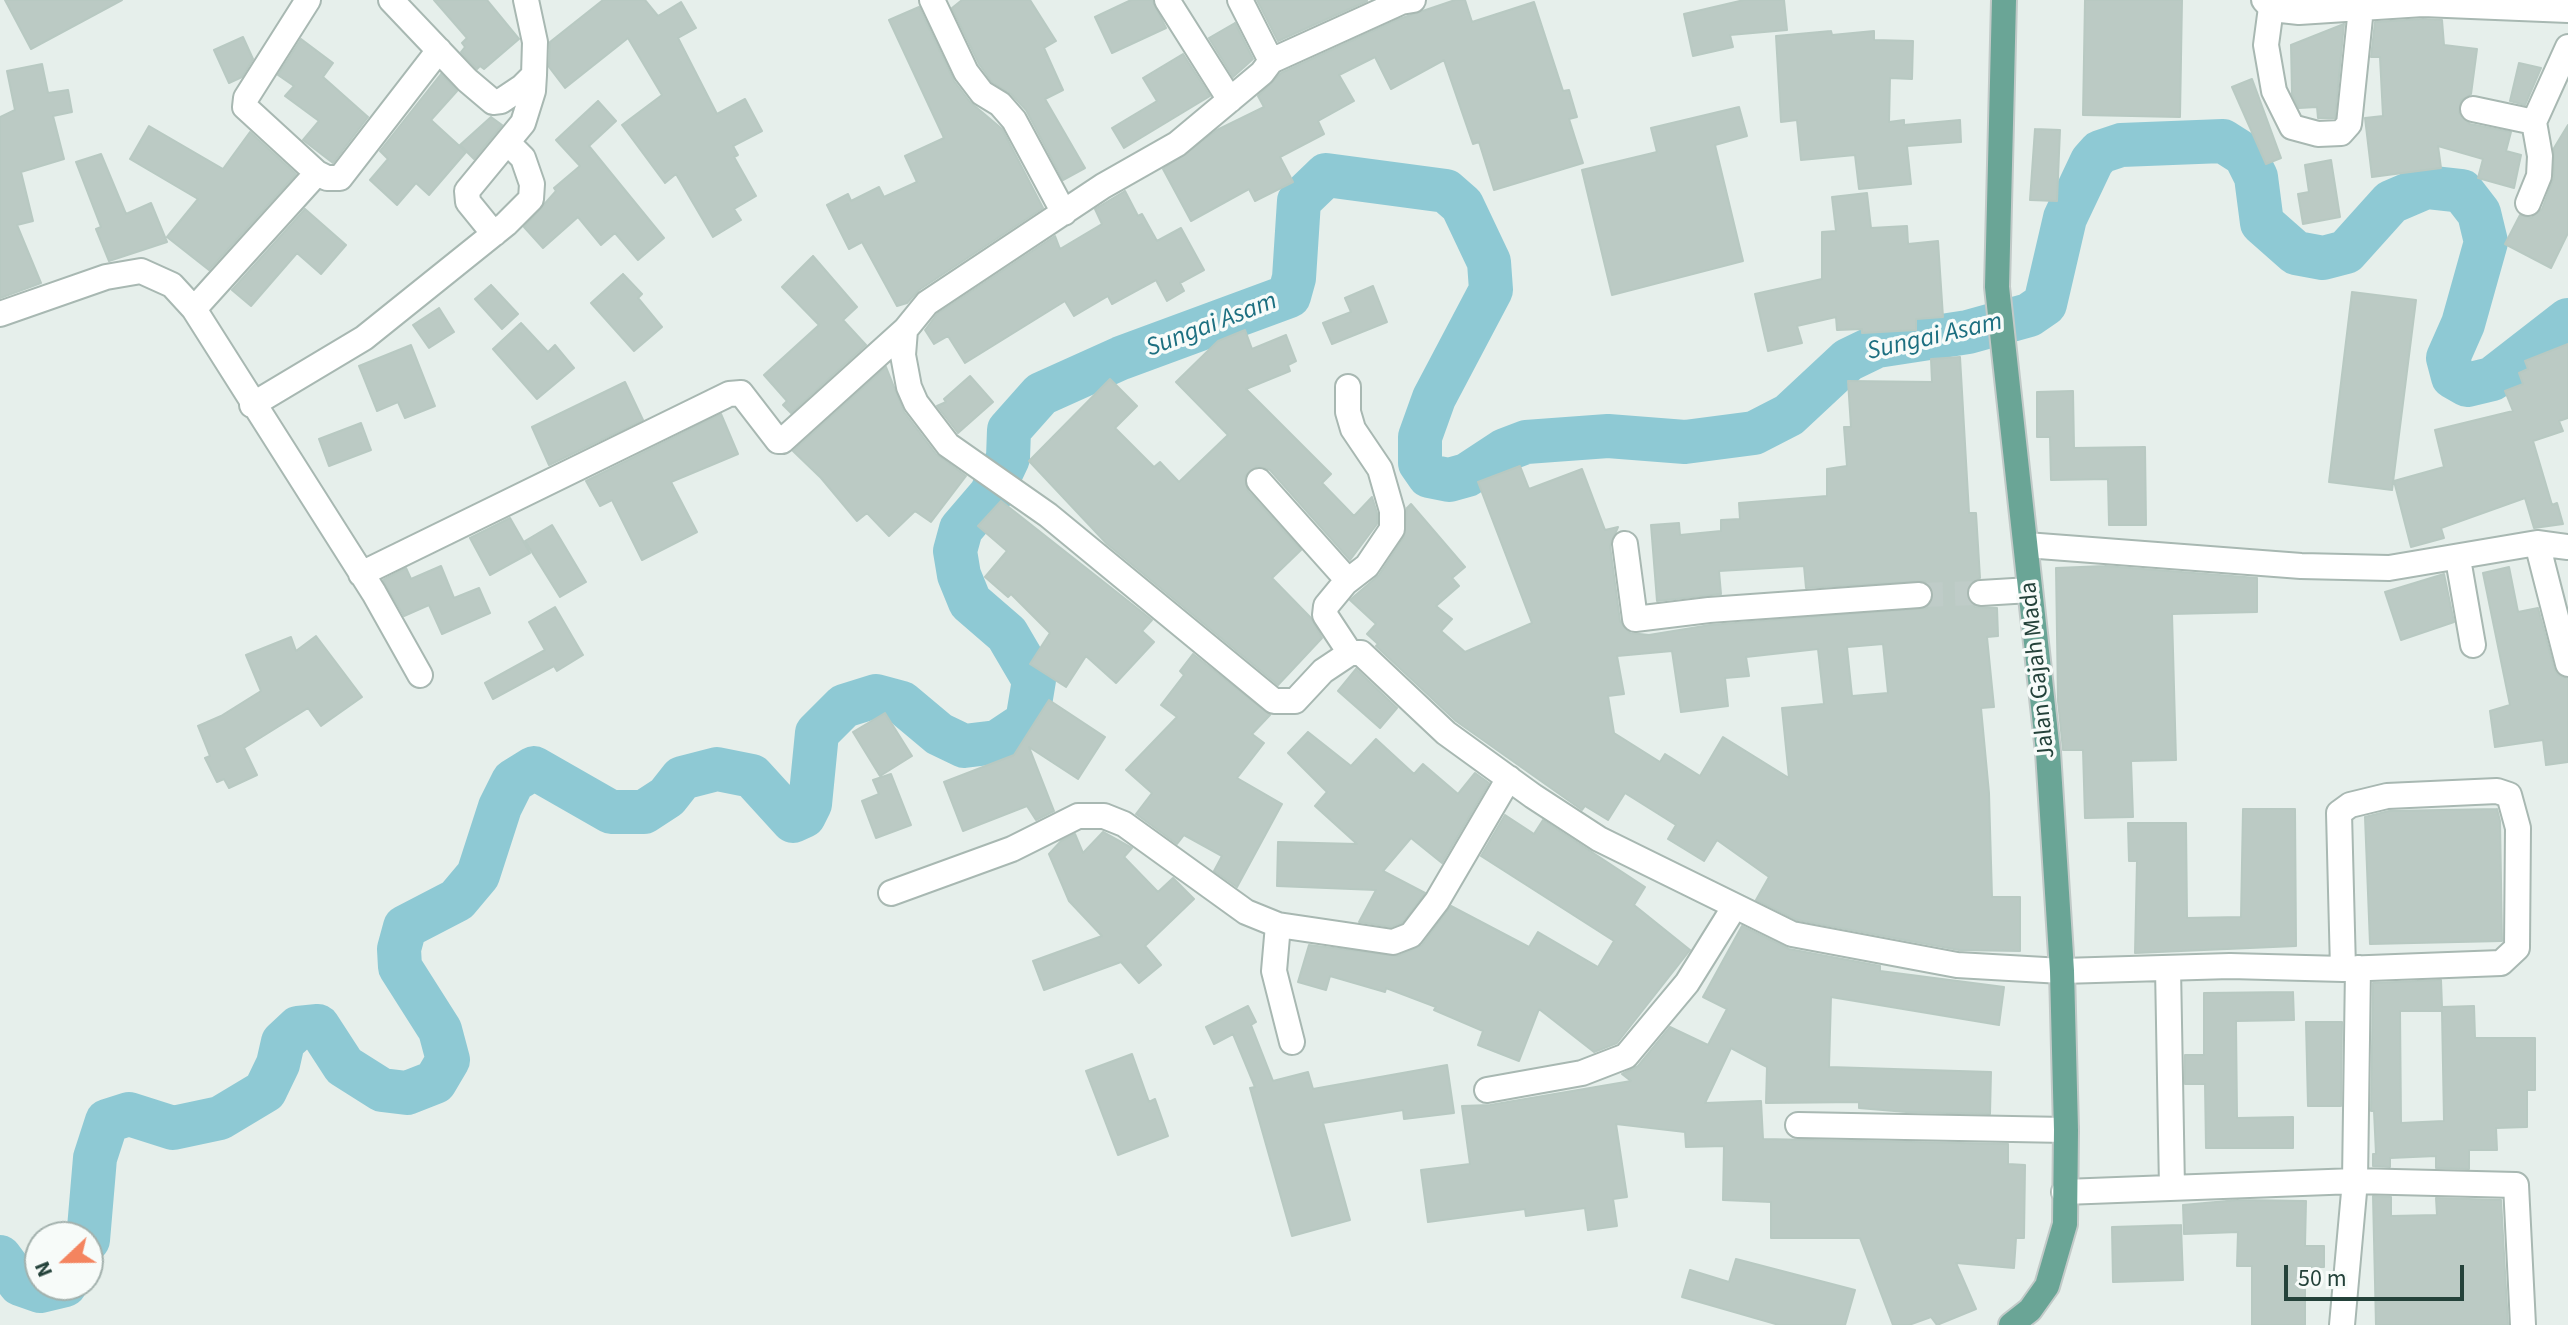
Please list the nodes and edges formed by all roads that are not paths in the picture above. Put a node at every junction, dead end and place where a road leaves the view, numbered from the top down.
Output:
1 (308, 0) edge
2 (391, 0) edge
3 (526, 0) edge
4 (932, 0) edge
5 (1167, 0) edge
6 (1240, 0) edge
7 (1413, 0) edge
8 (2004, 0) edge
9 (2269, 3) edge
10 (2361, 8) junction
11 (2568, 10) edge
12 (2568, 47) edge
13 (439, 50) junction
14 (1271, 61) junction
15 (534, 75) junction
16 (1230, 100) junction
17 (2473, 109) dead end
18 (2534, 122) junction
19 (509, 144) junction
20 (317, 173) junction
21 (2528, 203) dead end
22 (1064, 213) junction
23 (494, 234) junction
24 (194, 309) junction
25 (0, 314) edge
26 (905, 330) junction
27 (1348, 387) dead end
28 (252, 405) junction
29 (1259, 481) dead end
30 (2537, 543) junction
31 (1625, 544) dead end
32 (2026, 545) junction
33 (2568, 547) edge
34 (2458, 559) junction
35 (361, 574) junction
36 (1345, 583) junction
37 (2030, 590) junction
38 (1981, 593) tunnel mouth
39 (1919, 595) tunnel mouth
40 (2473, 645) dead end
41 (1350, 653) junction
42 (2568, 664) edge
43 (420, 675) dead end
44 (1509, 778) junction
45 (891, 893) dead end
46 (1735, 906) junction
47 (1278, 925) junction
48 (2168, 968) junction
49 (2350, 969) junction
50 (2062, 971) junction
51 (1292, 1042) dead end
52 (1487, 1090) dead end
53 (1798, 1125) dead end
54 (2066, 1130) junction
55 (2355, 1181) junction
56 (2172, 1188) junction
57 (2064, 1192) junction
58 (2011, 1325) edge
59 (2342, 1325) edge
60 (2523, 1325) edge

1 - 20 street
2 - 13 street
3 - 15 street
4 - 22 street
5 - 16 street
6 - 14 street
7 - 14 street
8 - 32 main road, Jalan Gajah Mada
9 - 10 street
9 - 10 street
10 - 11 street
12 - 18 street
13 - 15 street
13 - 20 street
14 - 16 street
15 - 19 street
16 - 22 street
17 - 18 street
18 - 21 street
19 - 23 street
19 - 23 street
20 - 24 street
22 - 26 street
23 - 28 street
24 - 25 street
24 - 28 street
26 - 35 street
26 - 41 street
27 - 36 street
28 - 35 street
29 - 36 street
30 - 33 street
30 - 34 street
30 - 42 street
31 - 39 street
32 - 34 street
32 - 37 main road, Jalan Gajah Mada
34 - 40 street
35 - 43 street
36 - 41 street
37 - 38 street
37 - 50 main road, Jalan Gajah Mada
41 - 44 street
44 - 46 street
44 - 47 street
45 - 47 street
46 - 50 street
46 - 52 street
47 - 51 street
48 - 49 street
48 - 50 street
48 - 56 street
49 - 49 street
49 - 55 street
50 - 54 main road, Jalan Gajah Mada
53 - 54 street
54 - 57 main road, Jalan Gajah Mada
55 - 56 street
55 - 59 street
55 - 60 street
56 - 57 street
57 - 58 main road, Jalan Gajah Mada

